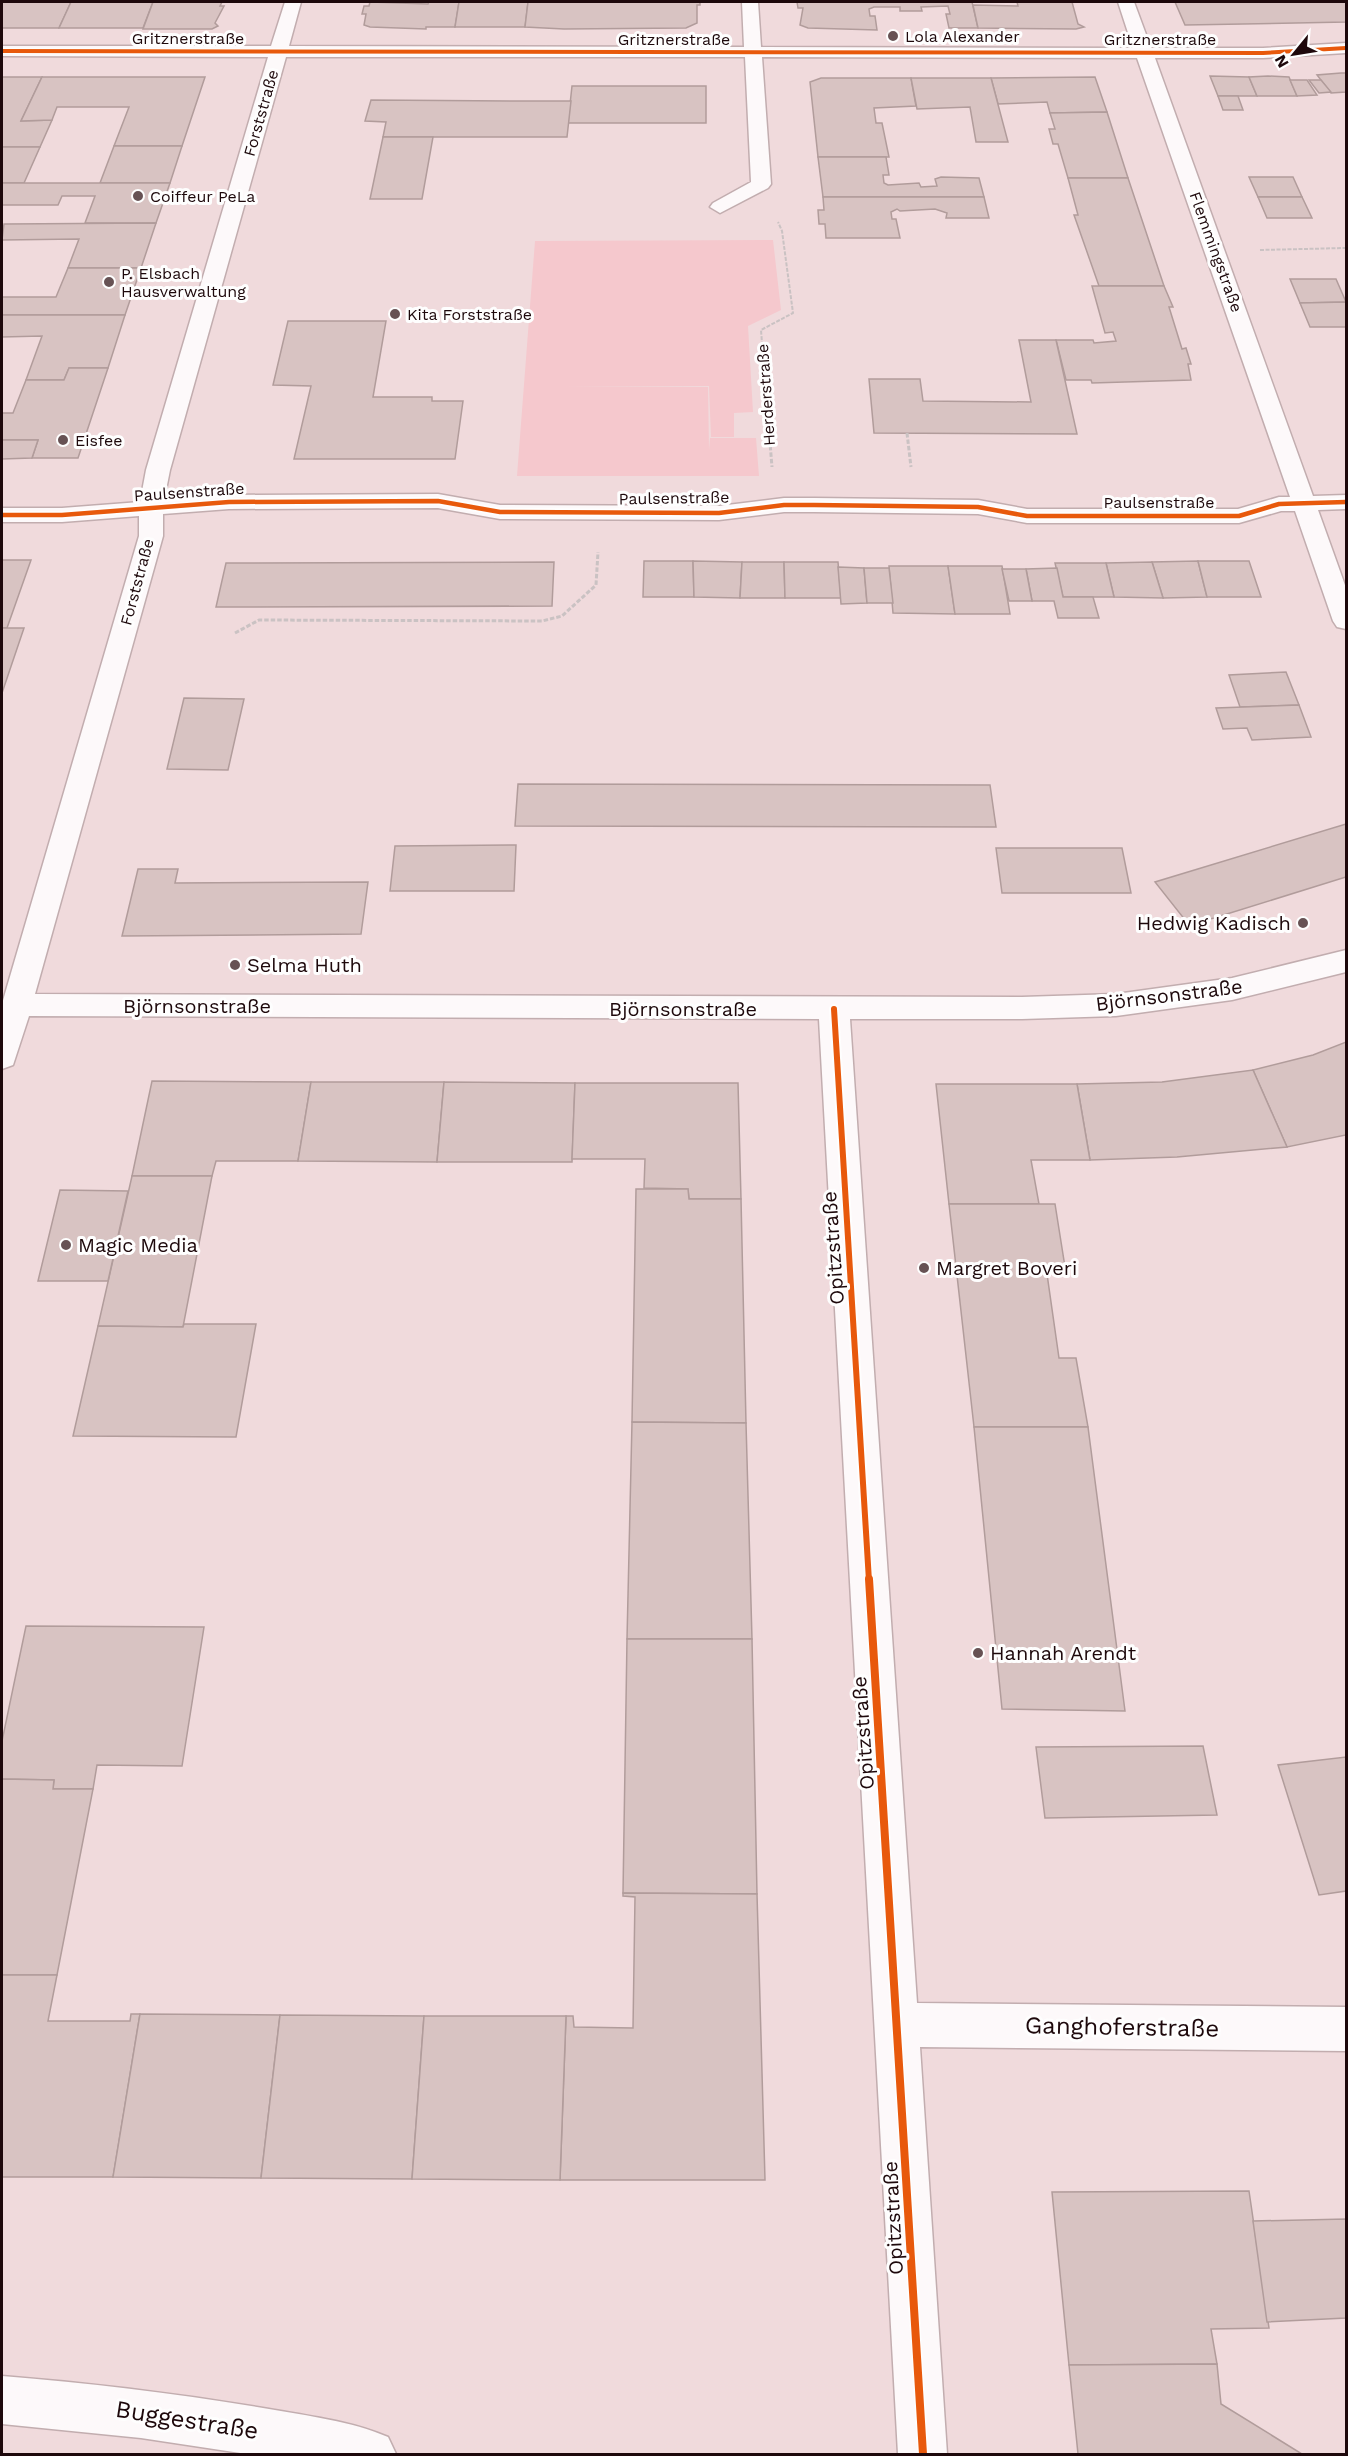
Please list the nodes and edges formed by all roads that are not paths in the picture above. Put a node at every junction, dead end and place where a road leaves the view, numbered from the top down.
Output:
1 (293, 2) edge
2 (750, 2) edge
3 (1126, 2) edge
4 (1347, 48) edge
5 (2, 51) edge
6 (279, 51) junction
7 (754, 52) junction
8 (1144, 52) junction
9 (720, 207) dead end
10 (1347, 502) edge
11 (1305, 503) junction
12 (151, 508) junction
13 (2, 516) edge
14 (1347, 621) edge
15 (1347, 961) edge
16 (16, 1005) junction
17 (834, 1010) junction
18 (2, 1057) edge
19 (898, 2025) junction
20 (1347, 2029) edge
21 (2, 2400) edge
22 (371, 2454) edge
23 (923, 2454) edge

1 - 6 street, Forststraße
2 - 7 street
3 - 8 street, Flemmingstraße
4 - 8 street, Gritznerstraße
5 - 6 street, Gritznerstraße
6 - 7 street, Gritznerstraße
6 - 12 street, Forststraße
7 - 8 street, Gritznerstraße
7 - 9 street
8 - 11 street, Flemmingstraße
10 - 11 street, Paulsenstraße
11 - 12 street, Paulsenstraße
11 - 14 street, Flemmingstraße
12 - 13 street, Paulsenstraße
12 - 16 street, Forststraße
15 - 17 street, Björnsonstraße
16 - 17 street, Björnsonstraße
16 - 18 street, Forststraße
17 - 19 street, Opitzstraße
19 - 20 street, Ganghoferstraße
19 - 23 street, Opitzstraße
21 - 22 street, Buggestraße

